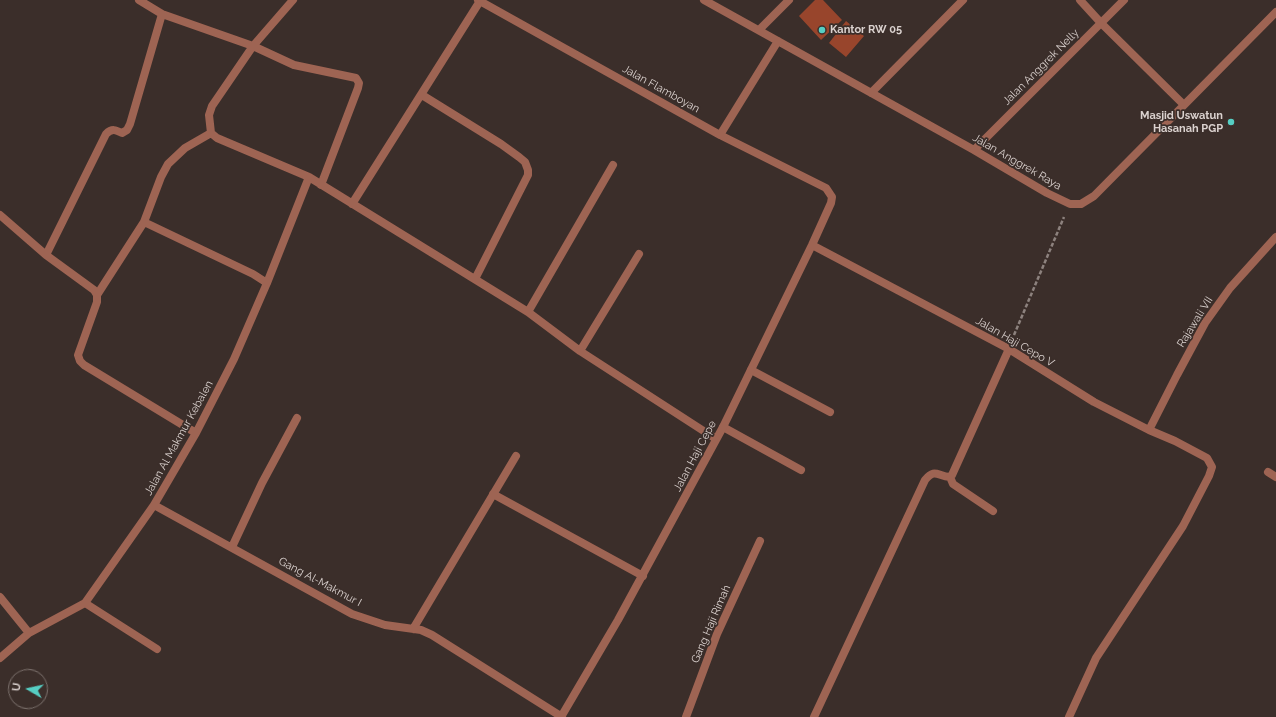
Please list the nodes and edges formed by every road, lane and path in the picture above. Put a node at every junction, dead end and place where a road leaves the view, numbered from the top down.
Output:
1 (139, 0) edge
2 (293, 0) edge
3 (704, 0) edge
4 (789, 0) edge
5 (963, 0) edge
6 (1080, 0) edge
7 (1124, 0) edge
8 (479, 1) edge
9 (162, 14) junction
10 (1274, 17) edge
11 (1101, 23) junction
12 (759, 30) junction
13 (778, 41) junction
14 (253, 46) junction
15 (871, 93) junction
16 (422, 95) junction
17 (1184, 105) junction
18 (211, 133) junction
19 (720, 135) junction
20 (974, 150) junction
21 (613, 165) dead end
22 (309, 178) junction
23 (321, 185) junction
24 (832, 197) joint
25 (352, 204) junction
26 (1070, 204) junction
27 (0, 215) edge
28 (144, 222) junction
29 (1276, 237) edge
30 (812, 245) junction
31 (639, 254) dead end
32 (46, 255) junction
33 (475, 279) junction
34 (267, 283) junction
35 (97, 295) junction
36 (528, 312) junction
37 (1009, 349) junction
38 (580, 351) junction
39 (751, 370) junction
40 (830, 412) dead end
41 (297, 418) dead end
42 (723, 427) junction
43 (1149, 430) junction
44 (196, 433) junction
45 (716, 440) junction
46 (516, 456) dead end
47 (801, 470) dead end
48 (1268, 472) dead end
49 (1276, 477) edge
50 (950, 478) junction
51 (493, 494) junction
52 (154, 505) junction
53 (993, 511) dead end
54 (760, 541) dead end
55 (232, 547) junction
56 (643, 576) junction
57 (0, 597) edge
58 (84, 603) junction
59 (413, 629) junction
60 (29, 633) junction
61 (157, 649) dead end
62 (0, 658) edge
63 (561, 717) edge
64 (686, 717) edge
65 (814, 717) edge
66 (1068, 717) edge

1 - 9 street
2 - 14 street
3 - 12 street, Jalan Anggrek Raya
4 - 12 street
5 - 15 street
6 - 11 street
7 - 11 street, Jalan Anggrek Nelly
8 - 16 street
8 - 19 street, Jalan Flamboyan
9 - 14 street
9 - 32 street
10 - 17 street
11 - 17 street
11 - 20 street, Jalan Anggrek Nelly
12 - 13 street, Jalan Anggrek Raya
13 - 15 street, Jalan Anggrek Raya
13 - 19 street
14 - 18 street
14 - 23 street
15 - 20 street, Jalan Anggrek Raya
16 - 25 street
16 - 33 street
17 - 26 street
18 - 22 street
18 - 28 street
19 - 24 street, Jalan Flamboyan
20 - 26 street, Jalan Anggrek Raya
21 - 36 street
22 - 23 street
22 - 34 street, Jalan Al Makmur Kebalen
23 - 25 street
24 - 30 street, Jalan Haji Cepe
25 - 33 street
26 - 37 path
27 - 32 street
28 - 34 street
28 - 35 street
29 - 43 street, Rajawali VII
30 - 37 street, Jalan Haji Cepo V
30 - 39 street, Jalan Haji Cepe
31 - 38 street
32 - 35 street
33 - 36 street
34 - 44 street, Jalan Al Makmur Kebalen
35 - 44 street
36 - 38 street
37 - 43 street, Jalan Haji Cepo V
37 - 50 street
38 - 45 street
39 - 40 street
39 - 42 street, Jalan Haji Cepe
41 - 55 street
42 - 45 street, Jalan Haji Cepe
42 - 47 street
43 - 66 street, Jalan Haji Cepo V
44 - 52 street, Jalan Al Makmur Kebalen
45 - 56 street, Jalan Haji Cepe
46 - 51 street
48 - 49 street
50 - 53 street
50 - 65 street
51 - 56 street
51 - 59 street
52 - 55 street, Gang Al-Makmur I
52 - 58 street, Jalan Al Makmur Kebalen
54 - 64 street, Gang Haji Rimah
55 - 59 street, Gang Al-Makmur I
56 - 63 street, Jalan Haji Cepe
57 - 60 street
58 - 60 street, Jalan Al Makmur Kebalen
58 - 61 street
59 - 63 street, Gang Al-Makmur I
60 - 62 street, Jalan Al Makmur Kebalen

